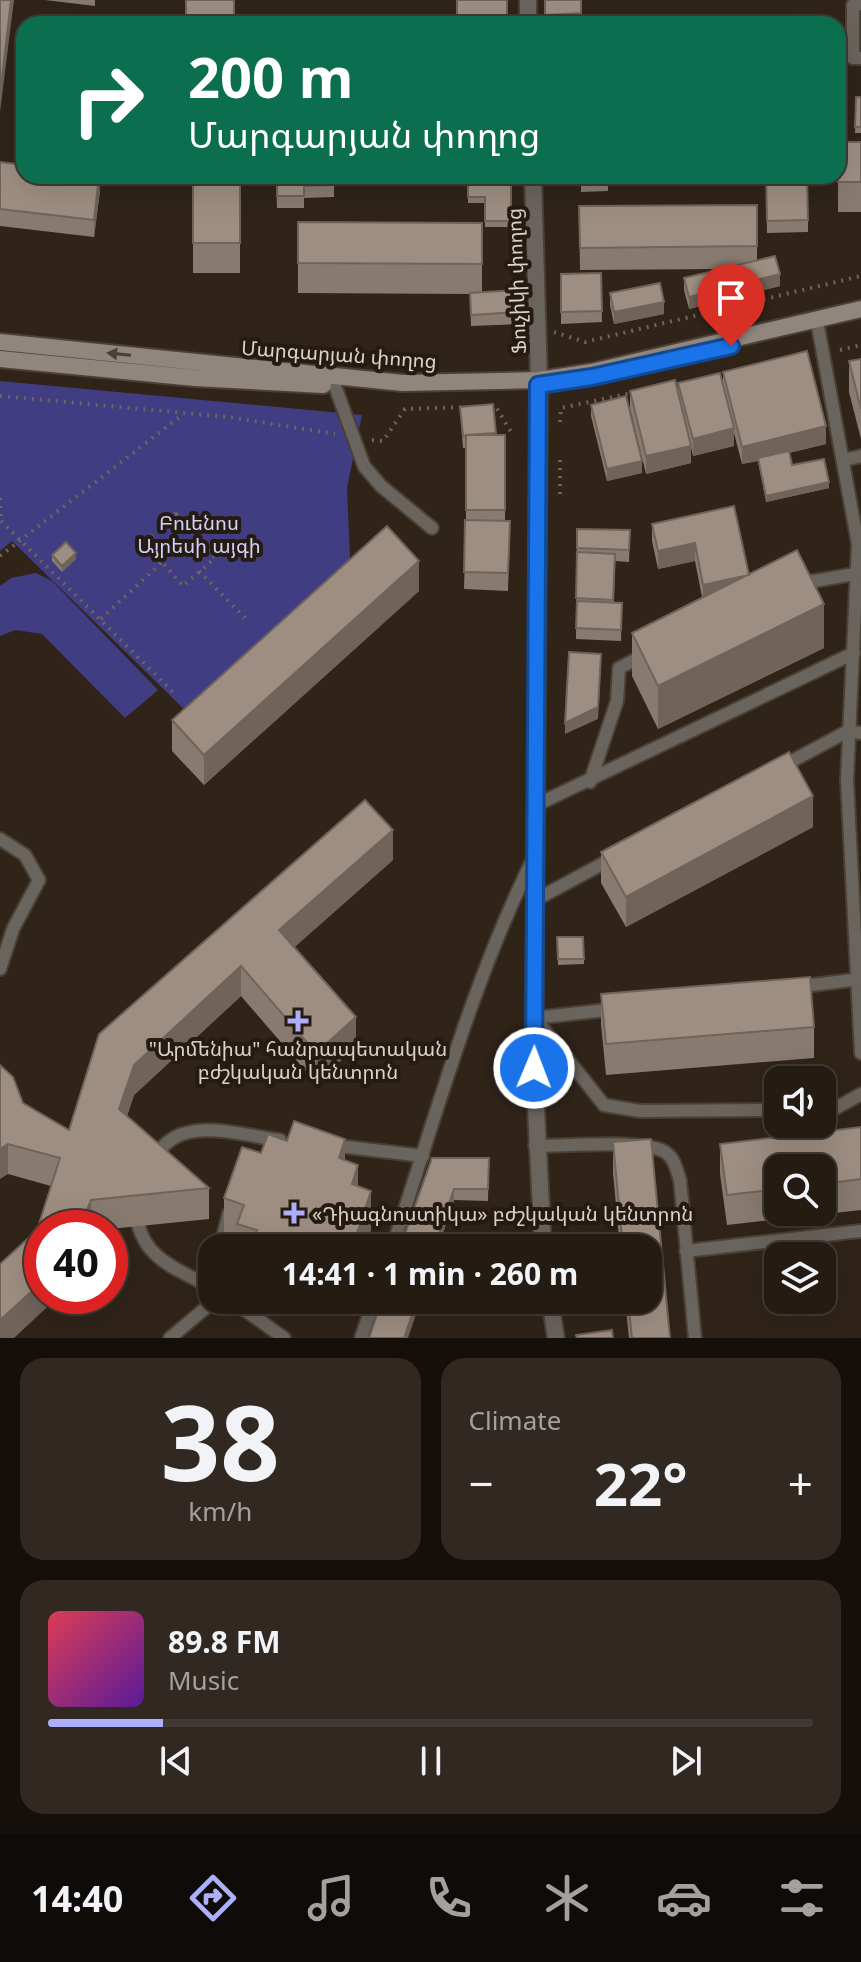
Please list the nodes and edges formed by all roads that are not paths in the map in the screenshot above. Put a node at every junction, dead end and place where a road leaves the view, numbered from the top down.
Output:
1 (861, 4) edge
2 (861, 58) edge
3 (533, 184) edge
4 (861, 312) edge
5 (818, 324) junction
6 (0, 342) edge
7 (0, 359) edge
8 (539, 382) junction
9 (335, 386) junction
10 (861, 456) edge
11 (844, 460) junction
12 (432, 528) dead end
13 (859, 573) edge
14 (777, 587) edge
15 (659, 648) edge
16 (854, 653) junction
17 (855, 732) edge
18 (765, 776) edge
19 (590, 782) junction
20 (534, 806) junction
21 (0, 839) edge
22 (625, 851) edge
23 (536, 854) junction
24 (537, 899) junction
25 (0, 969) edge
26 (859, 979) edge
27 (781, 988) edge
28 (630, 1007) edge
29 (535, 1018) junction
30 (861, 1053) edge
31 (861, 1094) edge
32 (836, 1108) edge
33 (764, 1110) edge
34 (256, 1137) junction
35 (301, 1142) edge
36 (316, 1144) edge
37 (535, 1146) junction
38 (251, 1151) edge
39 (423, 1156) junction
40 (147, 1176) edge
41 (236, 1193) edge
42 (136, 1203) edge
43 (861, 1231) edge
44 (221, 1234) edge
45 (397, 1234) edge
46 (542, 1234) edge
47 (686, 1251) junction
48 (198, 1280) edge
49 (198, 1314) edge
50 (251, 1314) edge
51 (369, 1314) edge
52 (552, 1314) edge
53 (170, 1338) edge
54 (284, 1338) edge
55 (361, 1338) edge
56 (556, 1338) edge
57 (695, 1338) edge

1 - 2 lane
3 - 8 street, Ֆուչիկի փողոց
4 - 5 main road, Մարգարյան փողոց
5 - 8 main road, Մարգարյան փողոց
5 - 11 lane
8 -> 6 main road, Մարգարյան փողոց
7 - 9 main road, Մարգարյան փողոց
8 - 9 main road, Մարգարյան փողոց
8 - 20 street, Ֆուչիկի փողոց
9 - 12 lane
10 - 11 lane
11 - 13 lane
13 - 14 lane
13 - 16 lane
15 - 19 lane
16 - 17 lane
16 - 19 lane
17 - 18 lane
17 - 26 lane
19 - 20 lane
20 - 23 street, Ֆուչիկի փողոց
21 - 25 lane
22 - 24 lane
23 - 24 street, Ֆուչիկի փողոց
23 - 39 lane
24 - 29 street, Ֆուչիկի փողոց
26 - 27 lane
26 - 30 lane
28 - 29 lane
29 - 33 lane
29 - 37 street, Ֆուչիկի փողոց
31 - 32 lane
34 - 35 lane
34 - 38 lane
34 - 40 lane
36 - 39 lane
37 - 46 street, Ֆուչիկի փողոց
37 - 47 lane
39 - 45 lane
41 - 44 lane
42 - 48 lane
43 - 47 lane
47 - 57 lane
49 - 53 lane
50 - 54 lane
51 - 55 lane
52 - 56 street

